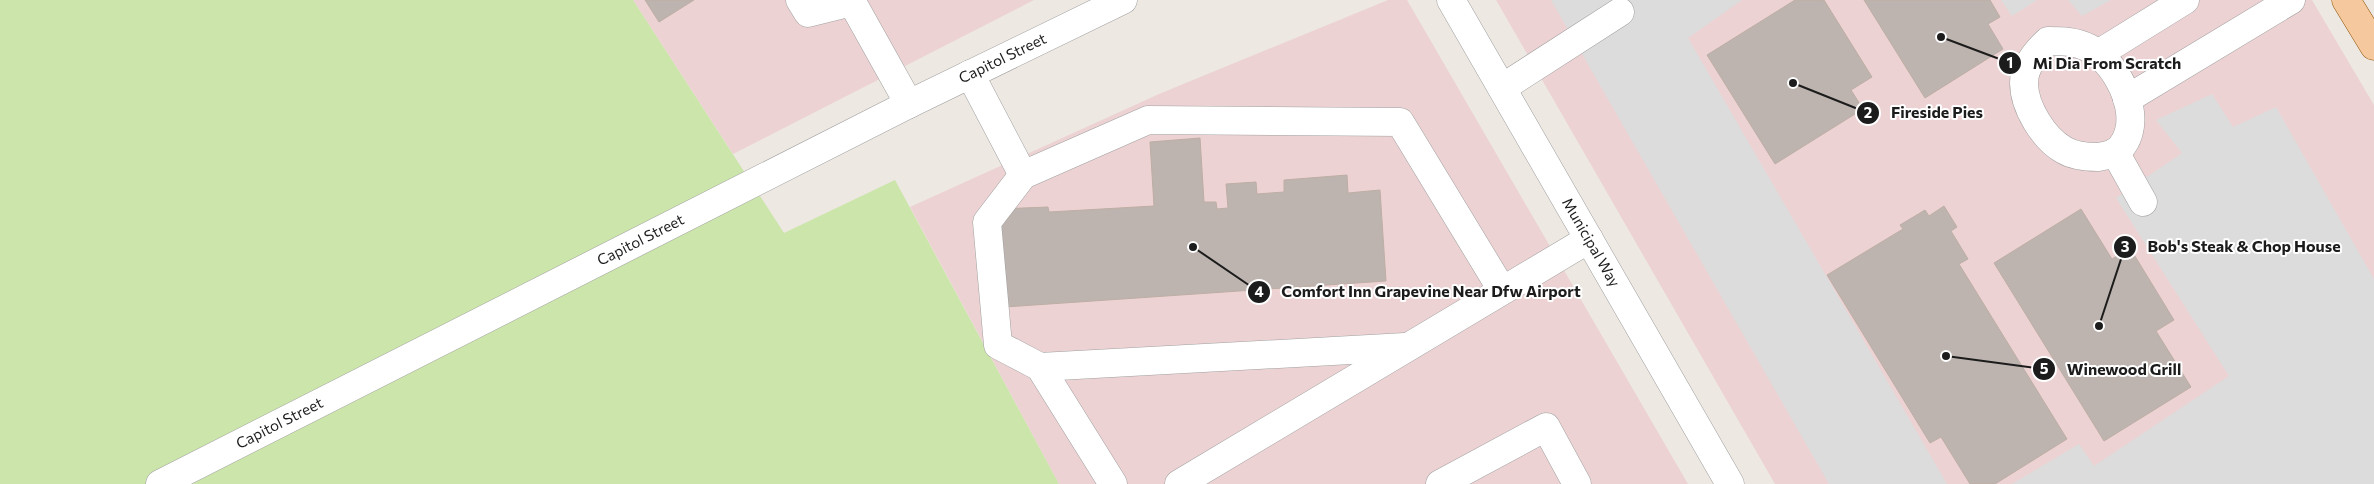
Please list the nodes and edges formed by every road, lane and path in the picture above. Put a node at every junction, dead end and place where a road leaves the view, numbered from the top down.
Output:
1 (800, 0) edge
2 (1123, 0) edge
3 (1451, 0) edge
4 (2185, 0) edge
5 (2291, 0) edge
6 (2346, 0) edge
7 (853, 1) edge
8 (1620, 12) dead end
9 (2374, 46) edge
10 (2098, 54) junction
11 (970, 74) junction
12 (1502, 88) junction
13 (2127, 99) junction
14 (909, 104) junction
15 (2115, 152) junction
16 (1023, 176) junction
17 (2143, 202) dead end
18 (1589, 239) junction
19 (1502, 290) junction
20 (1409, 347) junction
21 (1040, 367) junction
22 (160, 484) edge
23 (1113, 484) edge
24 (1179, 484) edge
25 (1440, 484) edge
26 (1577, 484) edge
27 (1730, 484) edge

1 - 7 street
2 - 11 street, Capitol Street
3 - 12 street, Municipal Way
4 - 10 street
5 - 13 street
6 - 9 main road
7 - 14 street
8 - 12 street
10 - 13 street
10 - 15 street
11 - 14 street, Capitol Street
11 - 16 street
12 - 18 street, Municipal Way
13 - 15 street
14 - 22 street, Capitol Street
15 - 17 street
16 - 19 street
16 - 21 street
18 - 19 street
18 - 27 street, Municipal Way
19 - 20 street
20 - 21 street
20 - 24 street
21 - 23 street
25 - 26 street

